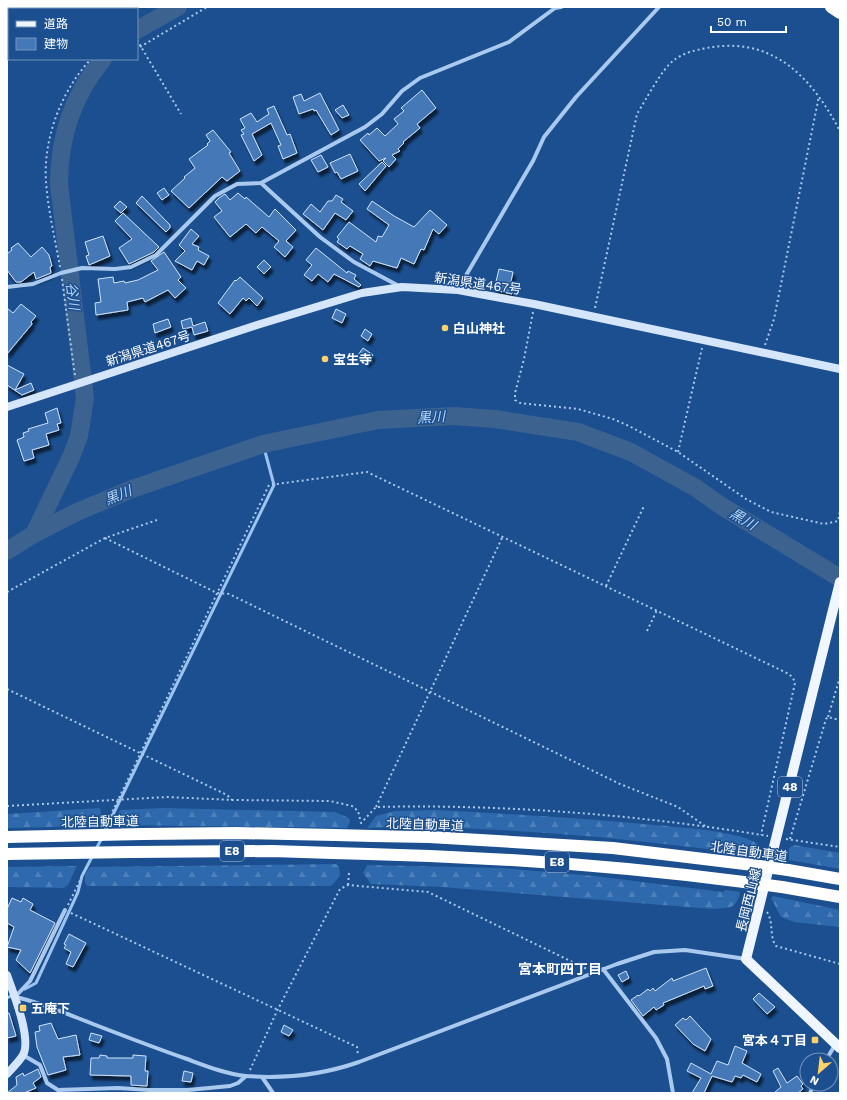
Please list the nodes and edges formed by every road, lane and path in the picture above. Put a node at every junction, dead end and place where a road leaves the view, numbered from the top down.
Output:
1 (206, 7) edge
2 (561, 7) edge
3 (659, 7) edge
4 (830, 7) edge
5 (840, 13) edge
6 (138, 42) edge
7 (140, 46) junction
8 (90, 60) edge
9 (819, 96) junction
10 (181, 114) dead end
11 (840, 131) edge
12 (261, 183) junction
13 (61, 273) junction
14 (7, 287) edge
15 (402, 287) junction
16 (458, 290) junction
17 (534, 304) junction
18 (594, 317) junction
19 (704, 340) junction
20 (763, 352) junction
21 (840, 369) edge
22 (76, 385) junction
23 (7, 407) edge
24 (678, 452) junction
25 (644, 506) dead end
26 (840, 511) edge
27 (158, 520) dead end
28 (839, 521) edge
29 (502, 537) junction
30 (105, 538) junction
31 (840, 582) edge
32 (606, 586) junction
33 (7, 592) edge
34 (217, 593) junction
35 (657, 610) junction
36 (647, 631) dead end
37 (840, 677) edge
38 (7, 689) edge
39 (430, 693) junction
40 (828, 717) junction
41 (840, 720) edge
42 (141, 753) junction
43 (118, 800) junction
44 (233, 800) junction
45 (7, 806) edge
46 (376, 806) junction
47 (705, 826) junction
48 (104, 828) dead end
49 (761, 835) junction
50 (7, 837) edge
51 (777, 838) junction
52 (790, 839) junction
53 (840, 847) edge
54 (7, 854) edge
55 (88, 862) dead end
56 (349, 873) dead end
57 (840, 879) edge
58 (348, 885) junction
59 (840, 897) edge
60 (761, 903) junction
61 (65, 910) junction
62 (746, 959) junction
63 (840, 964) edge
64 (603, 969) junction
65 (594, 973) junction
66 (7, 975) edge
67 (15, 997) junction
68 (277, 1011) junction
69 (838, 1046) edge
70 (23, 1055) junction
71 (359, 1062) junction
72 (7, 1074) edge
73 (246, 1076) junction
74 (262, 1077) junction
75 (274, 1093) edge
76 (673, 1093) edge

1 - 7 path
2 - 12 street
3 - 16 street
4 - 5 highway
6 - 7 path
7 - 10 path
8 - 13 path
9 - 11 path
9 - 18 path
9 - 20 path
12 - 13 street
12 - 15 street
13 - 14 street
13 - 22 path
15 - 16 main road, 新潟県道467号
15 - 22 main road, 新潟県道467号
16 - 17 main road, 新潟県道467号
17 - 18 main road, 新潟県道467号
17 - 24 path
18 - 19 main road, 新潟県道467号
19 - 20 main road, 新潟県道467号
19 - 24 path
20 - 21 main road, 新潟県道467号
22 - 23 main road, 新潟県道467号
24 - 28 path
25 - 32 path
26 - 28 path
27 - 30 path
29 - 32 path
29 - 34 path
29 - 39 path
30 - 33 path
30 - 34 path
31 - 51 main road, 長岡西山線 / 48
32 - 35 path
34 - 39 path
34 - 42 path
35 - 36 path
35 - 49 path
37 - 40 path
38 - 42 path
39 - 46 path
39 - 47 path
40 - 41 path
40 - 52 path
42 - 43 path
42 - 44 path
43 - 44 path
43 - 45 path
43 - 48 path
44 - 46 path
46 - 47 path
47 - 49 path
49 - 51 path
50 - 57 highway, 北陸自動車道 / E8, bridge
51 - 52 path
51 - 60 main road, 長岡西山線 / 48
52 - 53 path
54 - 59 highway, E8, bridge
55 - 61 path
56 - 58 path
58 - 65 path
58 - 68 path
60 - 62 main road, 長岡西山線 / 48
60 - 63 path
61 - 67 street
61 - 68 path
62 - 64 street
62 - 69 main road
64 - 65 street
64 - 76 street
65 - 71 street
66 - 67 main road
67 - 70 main road
67 - 73 street
68 - 71 path
68 - 73 path
70 - 72 main road
70 - 73 street
71 - 74 street
73 - 74 street
74 - 75 street

